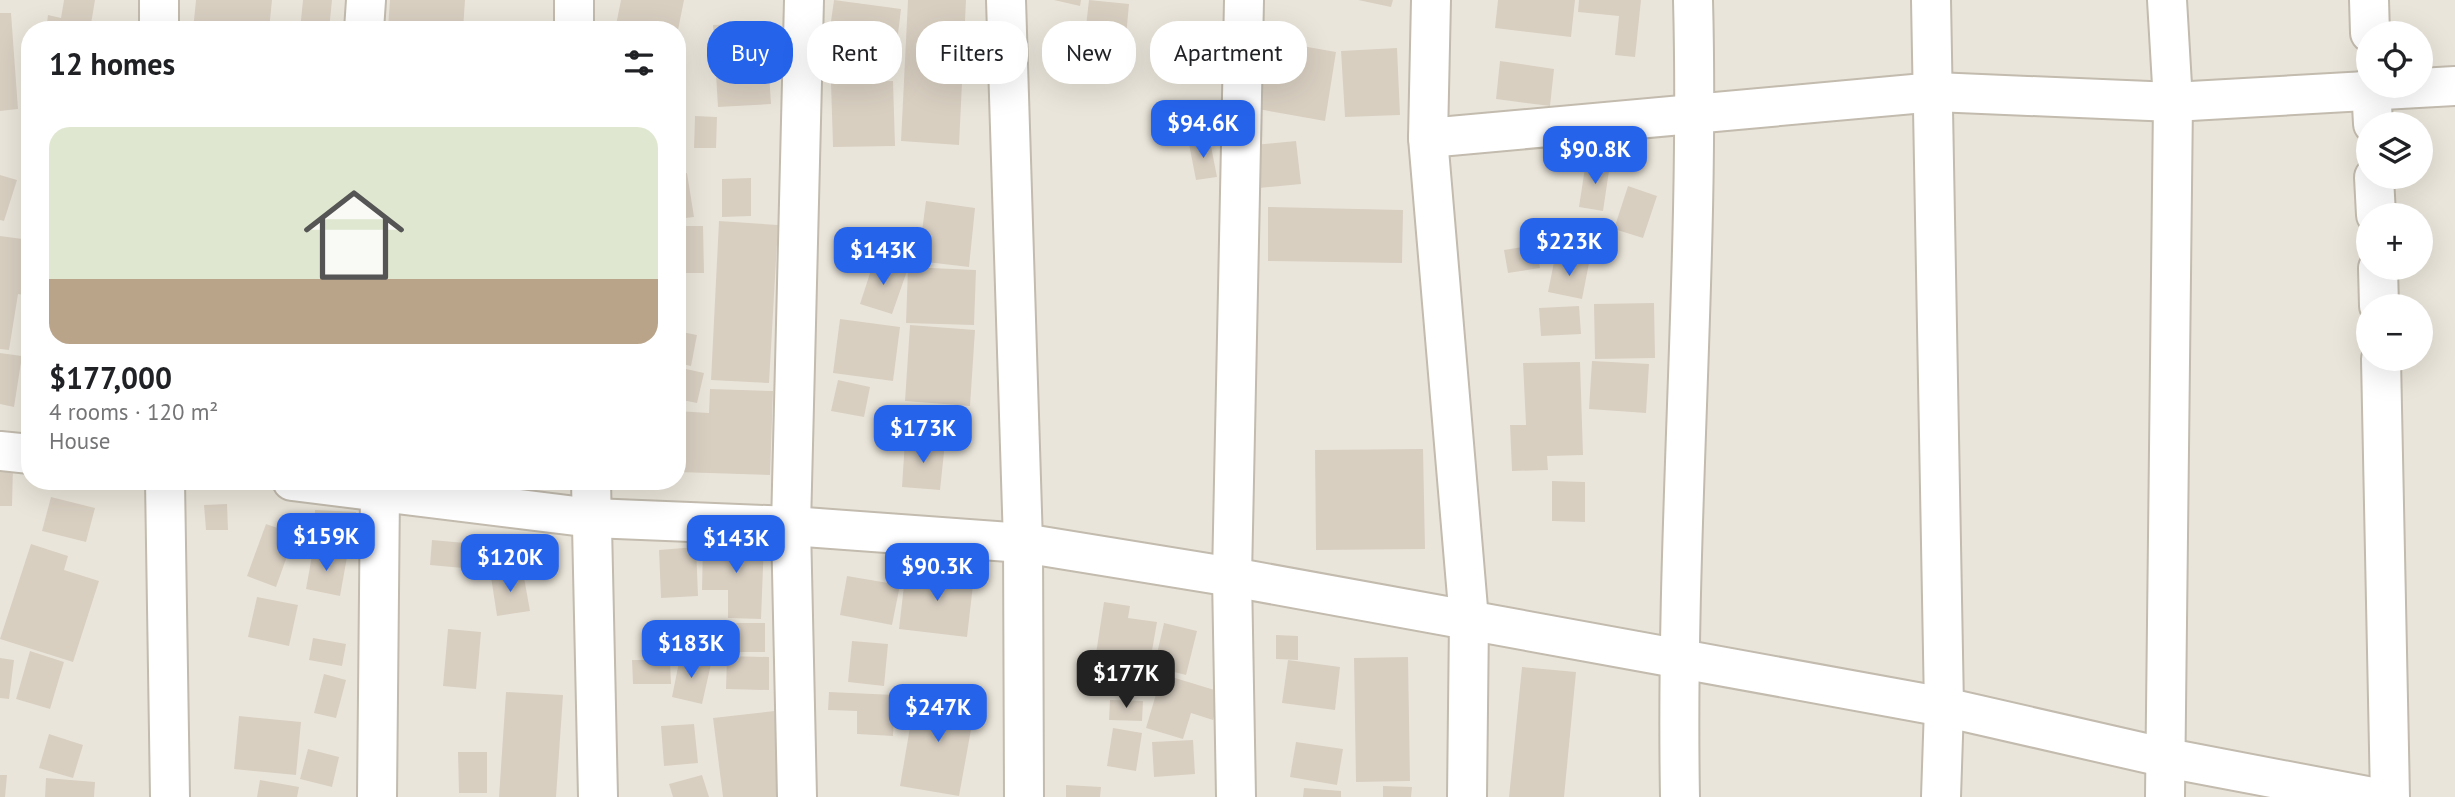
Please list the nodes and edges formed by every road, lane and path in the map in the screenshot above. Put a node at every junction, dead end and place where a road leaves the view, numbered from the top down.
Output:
1 (159, 0) edge
2 (366, 0) edge
3 (574, 0) edge
4 (804, 0) edge
5 (1006, 0) edge
6 (1244, 0) edge
7 (1431, 0) edge
8 (1693, 0) edge
9 (1931, 0) edge
10 (2167, 0) edge
11 (2369, 0) edge
12 (159, 21) edge
13 (365, 21) edge
14 (574, 21) edge
15 (2370, 21) edge
16 (2455, 86) edge
17 (1935, 92) junction
18 (2372, 99) edge
19 (2173, 102) junction
20 (1696, 113) junction
21 (1428, 138) junction
22 (2381, 371) edge
23 (0, 451) edge
24 (21, 453) edge
25 (165, 490) edge
26 (364, 490) edge
27 (380, 492) junction
28 (592, 500) edge
29 (791, 526) junction
30 (1023, 543) junction
31 (1232, 577) junction
32 (1469, 620) junction
33 (1677, 658) junction
34 (1944, 707) junction
35 (2167, 758) junction
36 (170, 797) edge
37 (377, 797) edge
38 (598, 797) edge
39 (797, 797) edge
40 (1024, 797) edge
41 (1236, 797) edge
42 (1467, 797) edge
43 (1679, 797) edge
44 (1941, 797) edge
45 (2165, 797) edge
46 (2372, 797) edge
47 (2390, 797) edge

1 - 12 street
2 - 13 street
3 - 14 street
4 - 29 street
5 - 30 street
6 - 31 street
7 - 21 street
8 - 20 street
9 - 17 street
10 - 19 street
11 - 15 street
16 - 18 street
17 - 19 street
17 - 20 street
17 - 34 street
18 - 19 street
19 - 35 street
20 - 21 street
20 - 33 street
21 - 32 street
22 - 47 street
23 - 24 street
25 - 36 street
26 - 27 street
27 - 28 street
27 - 37 street
28 - 29 street
28 - 38 street
29 - 30 street
29 - 39 street
30 - 31 street
30 - 40 street
31 - 32 street
31 - 41 street
32 - 33 street
32 - 42 street
33 - 34 street
33 - 43 street
34 - 35 street
34 - 44 street
35 - 45 street
35 - 46 street

